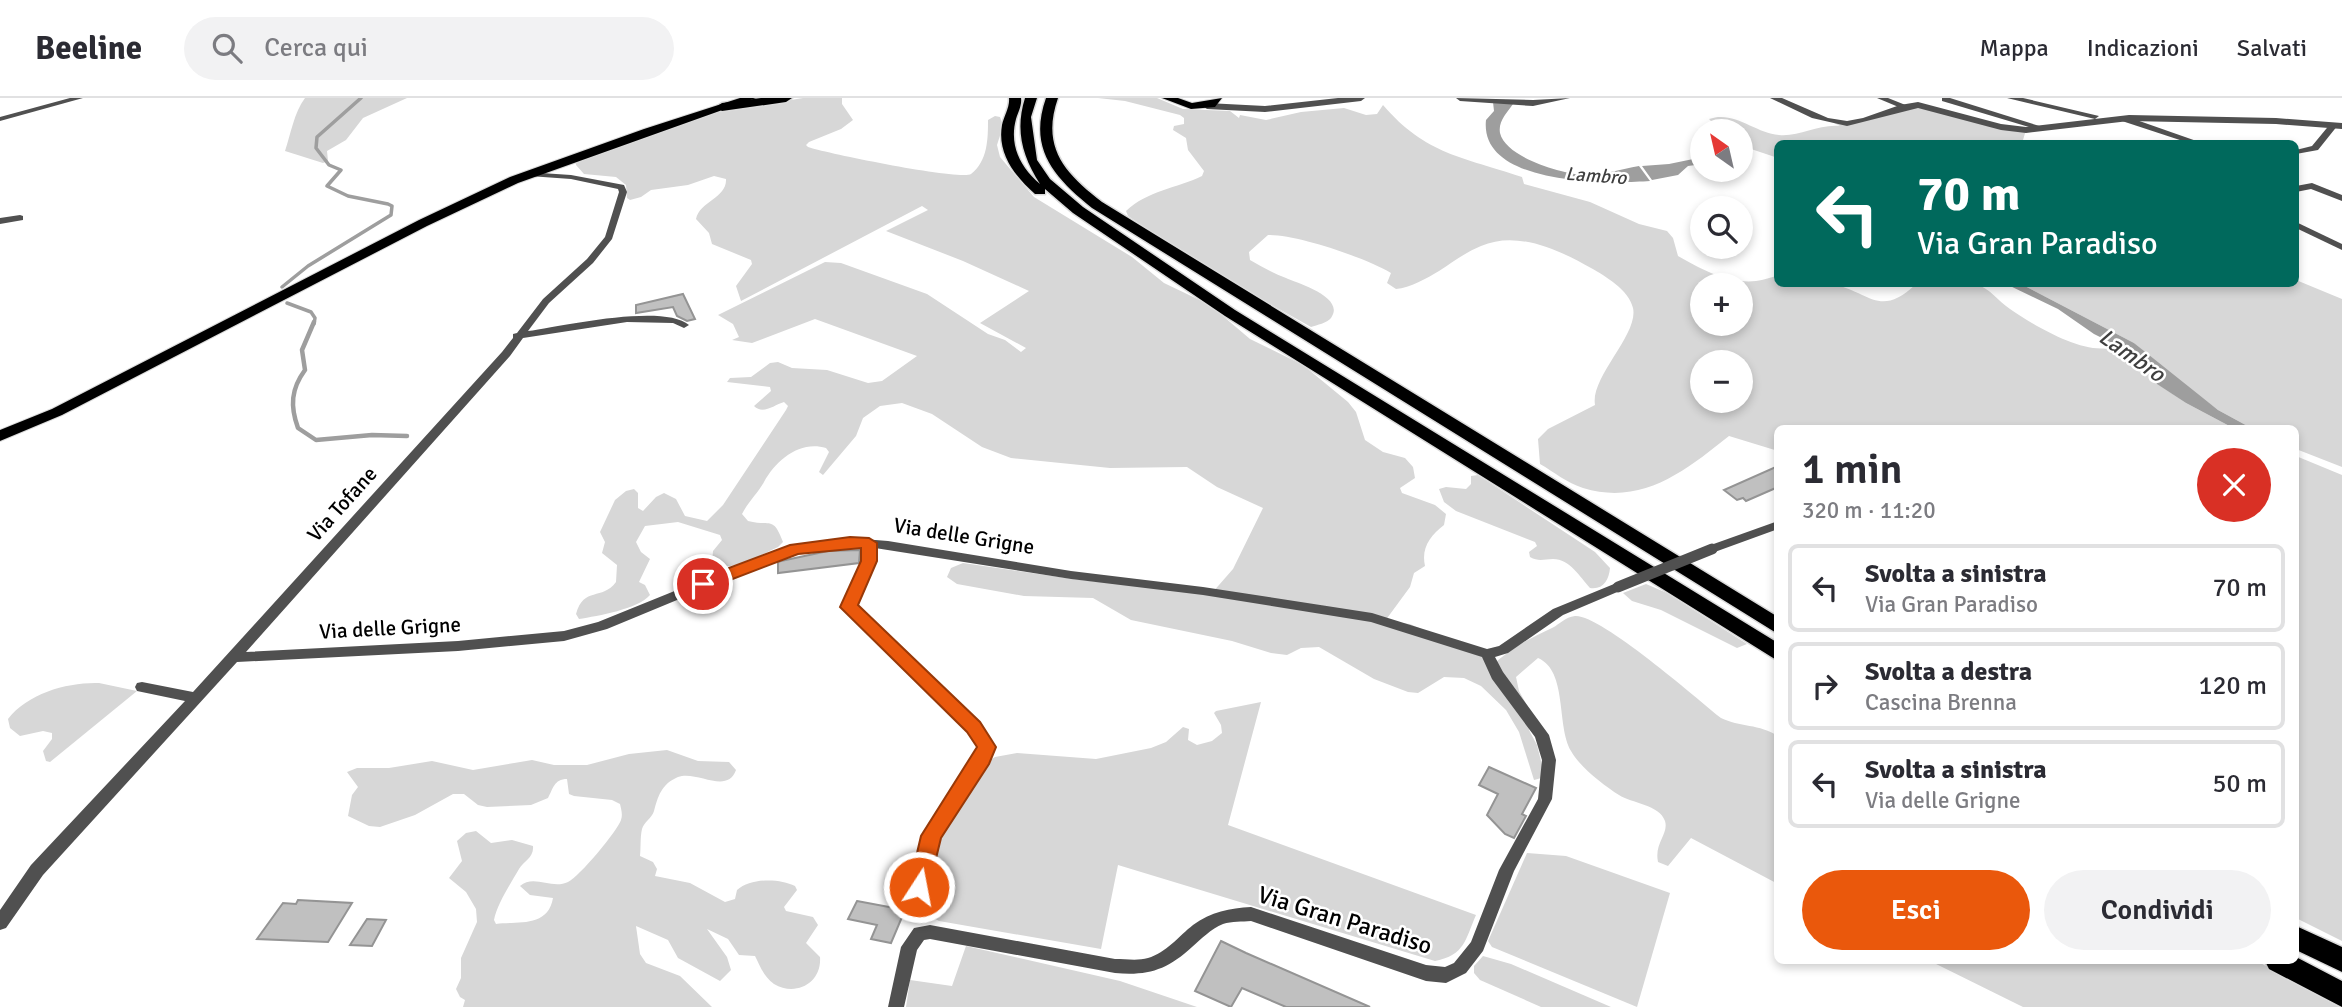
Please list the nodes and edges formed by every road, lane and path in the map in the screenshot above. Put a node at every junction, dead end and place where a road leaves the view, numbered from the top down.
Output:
1 (79, 98) edge
2 (751, 98) edge
3 (786, 98) edge
4 (1015, 98) edge
5 (1031, 98) edge
6 (1052, 98) edge
7 (1059, 98) edge
8 (1167, 98) edge
9 (1217, 98) edge
10 (1361, 98) edge
11 (1460, 98) edge
12 (1566, 98) edge
13 (1774, 98) edge
14 (1881, 98) edge
15 (2011, 98) edge
16 (1945, 99) edge
17 (1493, 100) edge
18 (1182, 101) edge
19 (1207, 106) junction
20 (1904, 106) junction
21 (722, 107) junction
22 (1247, 109) junction
23 (2088, 114) junction
24 (0, 119) edge
25 (2127, 119) junction
26 (2110, 120) junction
27 (2338, 125) edge
28 (2042, 128) junction
29 (2189, 140) edge
30 (2299, 151) edge
31 (556, 164) junction
32 (529, 174) junction
33 (571, 177) junction
34 (2312, 186) joint
35 (2299, 188) edge
36 (1085, 196) junction
37 (2342, 198) edge
38 (20, 218) dead end
39 (0, 221) edge
40 (2299, 227) edge
41 (2342, 233) edge
42 (2323, 239) junction
43 (2342, 247) edge
44 (1175, 278) junction
45 (684, 325) dead end
46 (517, 336) junction
47 (0, 436) edge
48 (1774, 526) edge
49 (869, 543) junction
50 (1774, 625) edge
51 (1774, 651) edge
52 (1487, 654) junction
53 (233, 657) junction
54 (142, 687) dead end
55 (196, 698) junction
56 (915, 911) dead end
57 (0, 923) edge
58 (2299, 938) edge
59 (2342, 960) edge
60 (2284, 964) edge
61 (2342, 995) edge
62 (896, 1007) edge

1 - 24 street
2 - 21 main road
3 - 21 highway
4 - 44 highway
5 - 44 highway
6 - 36 highway
7 - 36 highway
8 - 18 main road
9 - 19 main road
9 - 22 street
10 - 22 street
11 - 17 street
12 - 17 street
13 - 20 street
14 - 20 street
15 - 23 street
16 - 28 street
18 - 19 main road
19 - 22 street
20 - 28 street
21 - 31 main road
23 - 25 street
23 - 26 street
25 - 26 street
25 - 27 street
25 - 29 street
26 - 28 street
27 - 30 street
31 - 32 main road
31 - 33 street
32 - 33 street, Via Tofane
32 - 47 main road
33 - 46 street, Via Tofane
34 - 35 street
34 - 37 street
36 - 50 highway
38 - 39 street
40 - 42 street
41 - 42 street
42 - 43 street
44 - 51 highway
45 - 46 street
46 - 53 street, Via Tofane
48 - 52 street, bridge
49 - 52 street, Via delle Grigne
49 - 53 street, Via delle Grigne
49 - 56 street
52 - 62 street, Via Gran Paradiso
53 - 55 street, Via Tofane
54 - 55 street
55 - 57 street, Via Tofane
58 - 59 highway
60 - 61 highway

